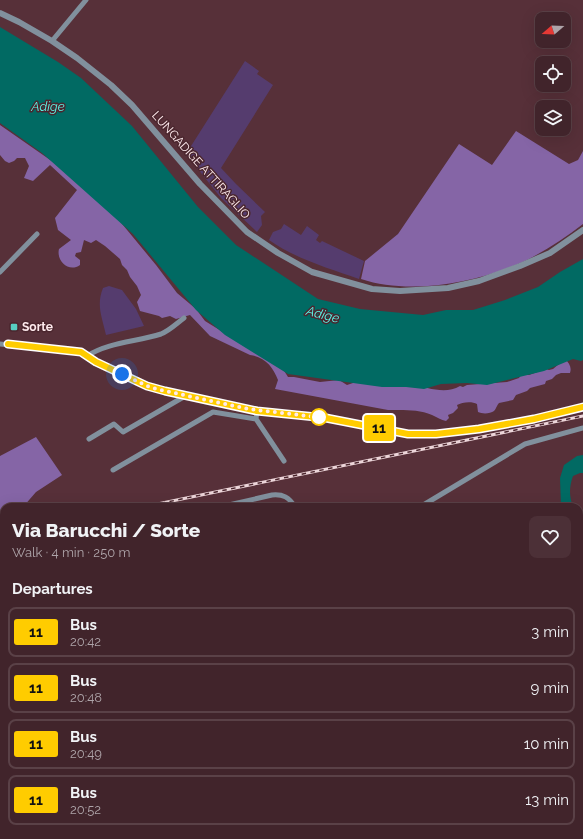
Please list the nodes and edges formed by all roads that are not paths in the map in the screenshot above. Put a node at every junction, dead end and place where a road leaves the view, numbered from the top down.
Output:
1 (86, 0) edge
2 (0, 13) edge
3 (52, 41) junction
4 (583, 230) edge
5 (37, 234) dead end
6 (0, 272) edge
7 (184, 318) dead end
8 (0, 344) edge
9 (87, 356) junction
10 (187, 395) junction
11 (583, 407) edge
12 (257, 411) junction
13 (256, 418) junction
14 (583, 428) edge
15 (89, 439) dead end
16 (284, 461) dead end
17 (113, 470) dead end
18 (237, 503) edge
19 (292, 503) edge
20 (427, 503) edge

1 - 3 street
2 - 3 street, LUNGADIGE ATTIRAGLIO
3 - 4 street, LUNGADIGE ATTIRAGLIO
5 - 6 street
7 - 9 street
8 - 9 street
9 - 10 street
10 - 12 street
10 - 15 street
11 - 12 street
12 - 13 street
13 - 16 street
13 - 17 street
14 - 20 street
18 - 19 street

